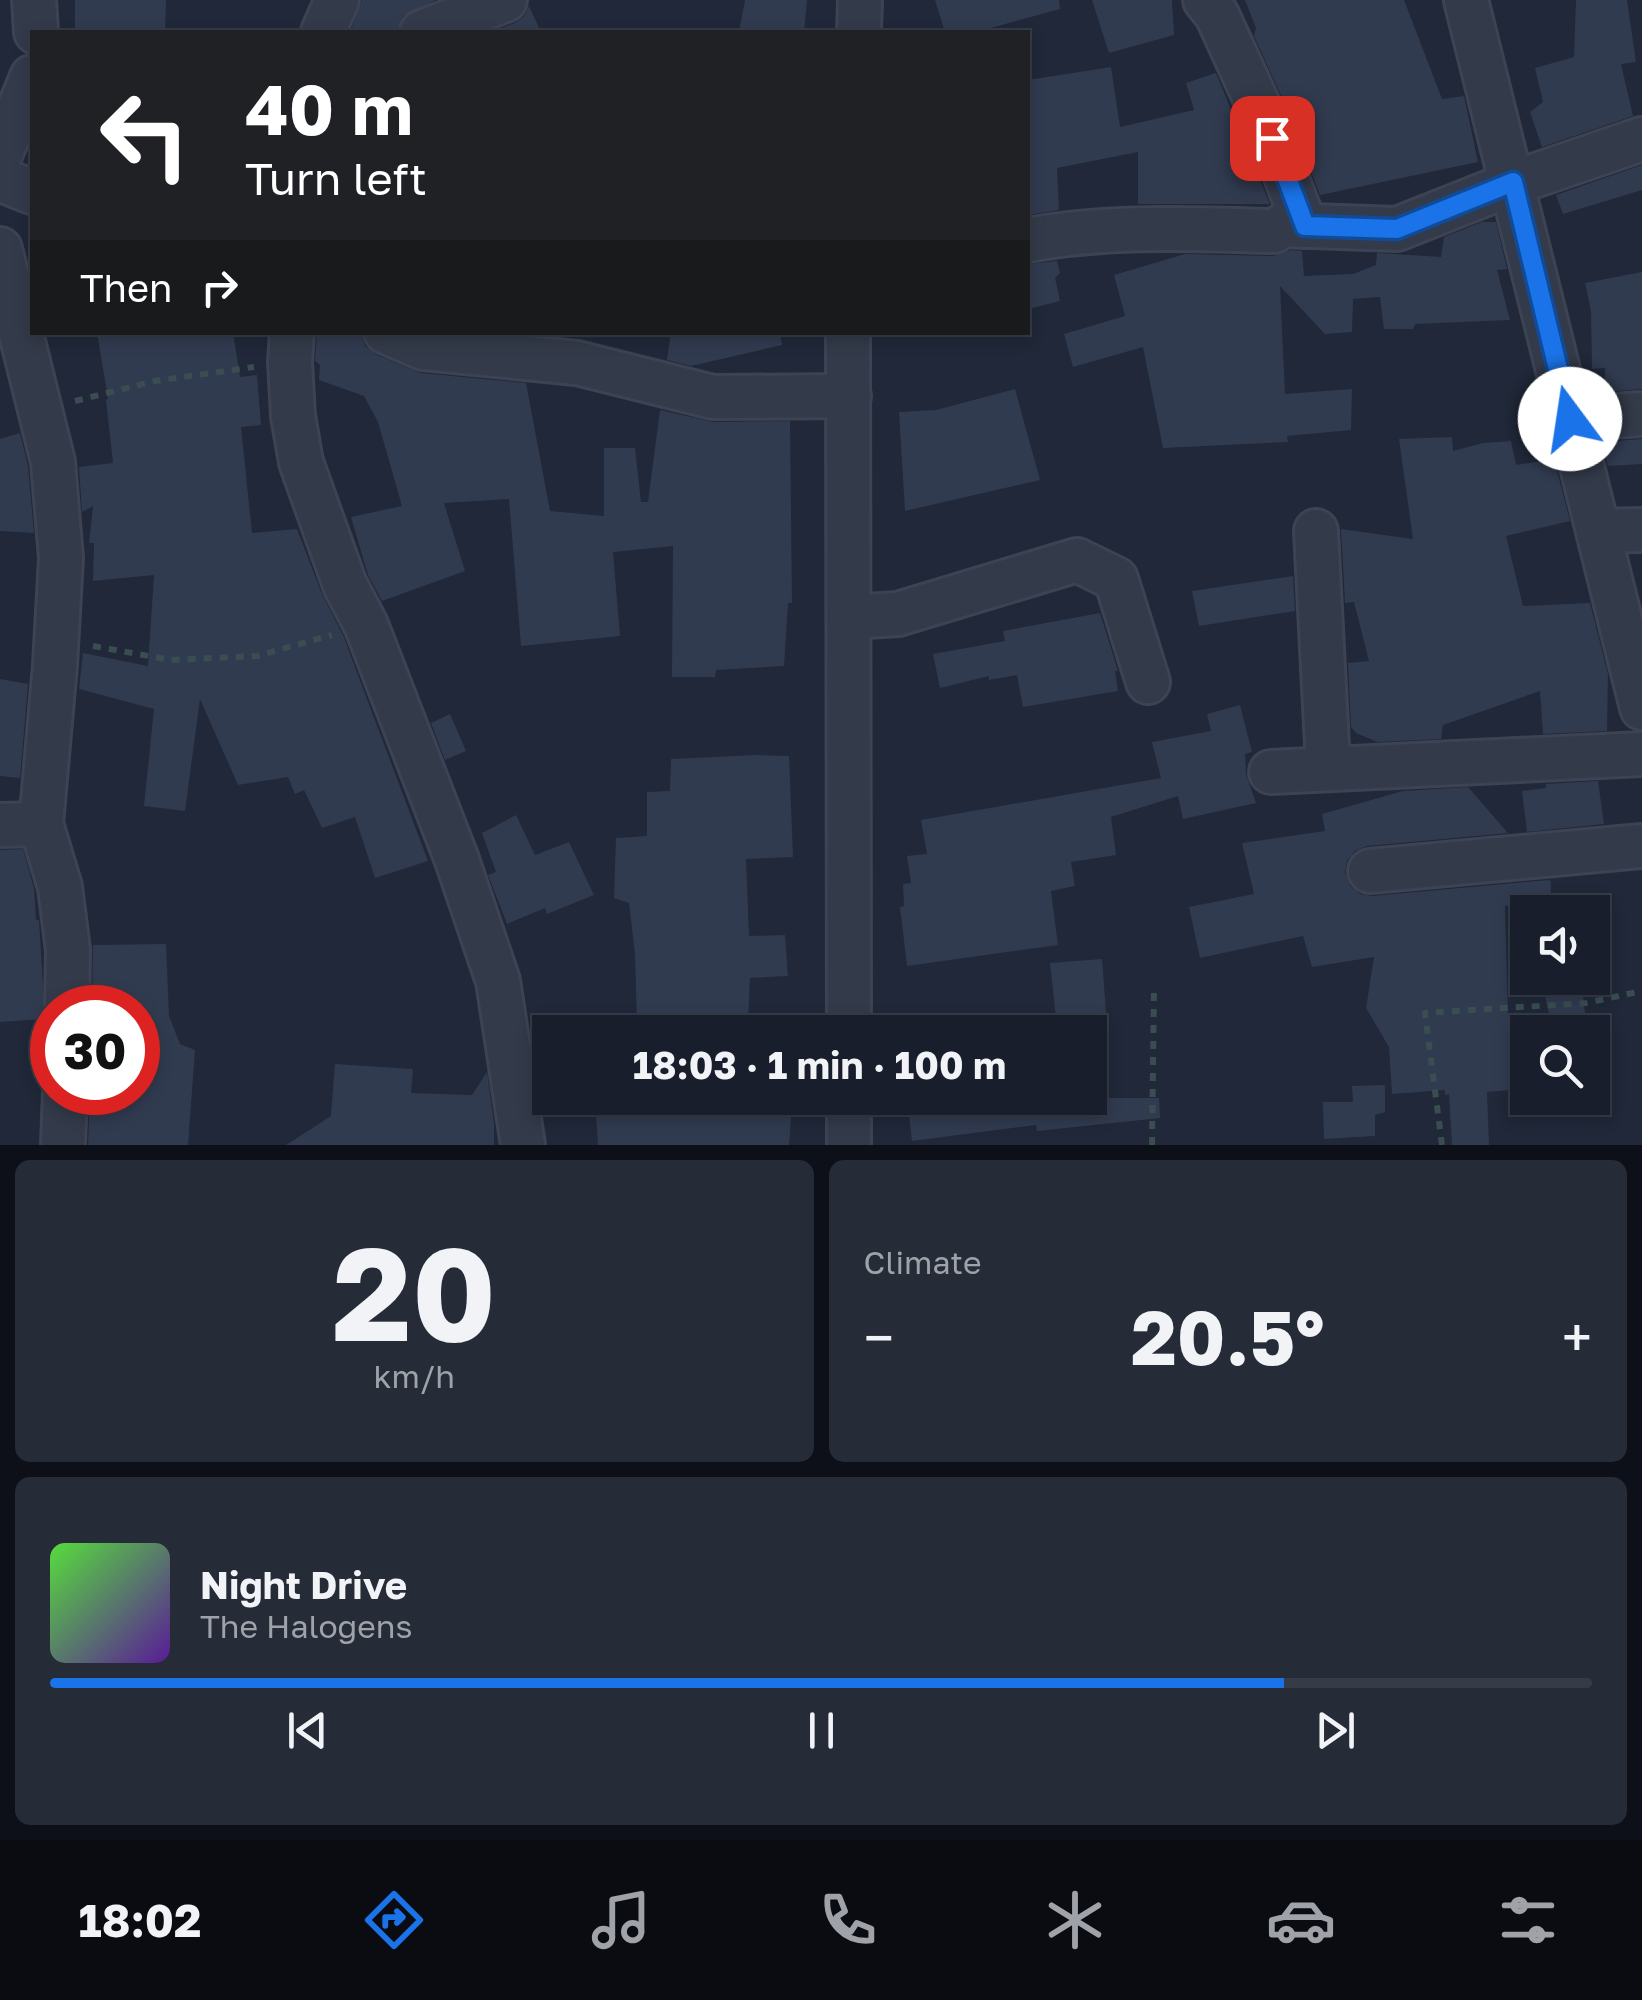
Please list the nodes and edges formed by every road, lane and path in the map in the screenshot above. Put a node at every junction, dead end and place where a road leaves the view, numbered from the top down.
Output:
1 (34, 0) edge
2 (337, 0) edge
3 (506, 0) edge
4 (860, 0) edge
5 (1205, 0) edge
6 (1466, 0) edge
7 (36, 30) edge
8 (324, 30) edge
9 (427, 30) edge
10 (859, 30) edge
11 (30, 82) edge
12 (1642, 140) edge
13 (0, 155) edge
14 (0, 179) edge
15 (1513, 182) junction
16 (30, 191) edge
17 (1305, 226) junction
18 (1030, 240) edge
19 (0, 248) edge
20 (393, 335) edge
21 (848, 335) edge
22 (291, 347) edge
23 (849, 396) junction
24 (40, 410) junction
25 (1642, 414) edge
26 (1570, 419) junction
27 (1642, 530) edge
28 (1316, 531) dead end
29 (1598, 531) junction
30 (849, 618) junction
31 (366, 625) junction
32 (57, 640) junction
33 (1148, 682) dead end
34 (1642, 708) edge
35 (1642, 754) edge
36 (1332, 768) junction
37 (1271, 772) dead end
38 (21, 825) edge
39 (1642, 846) edge
40 (1370, 871) dead end
41 (67, 985) edge
42 (1154, 988) dead end
43 (1642, 991) edge
44 (849, 1015) edge
45 (64, 1115) edge
46 (849, 1115) edge
47 (63, 1145) edge
48 (523, 1145) edge
49 (849, 1145) edge
50 (1152, 1145) edge
51 (1442, 1145) edge

1 - 7 street
2 - 8 street
3 - 9 street
4 - 10 street
5 - 17 street
6 - 15 street
11 - 13 street
12 - 15 street
14 - 16 street
15 - 17 street
15 - 26 street
17 - 18 street
19 - 24 street
20 - 23 street
21 - 23 street
22 - 24 path
22 - 31 street
23 - 30 street
24 - 32 street
25 - 26 street
26 - 29 street
27 - 29 street
28 - 36 street
29 - 34 street
30 - 33 street
30 - 44 street
31 - 32 path
31 - 48 street
32 - 38 street
35 - 36 street
36 - 37 street
38 - 41 street
39 - 40 street
42 - 50 path
43 - 51 path
45 - 47 street
46 - 49 street

